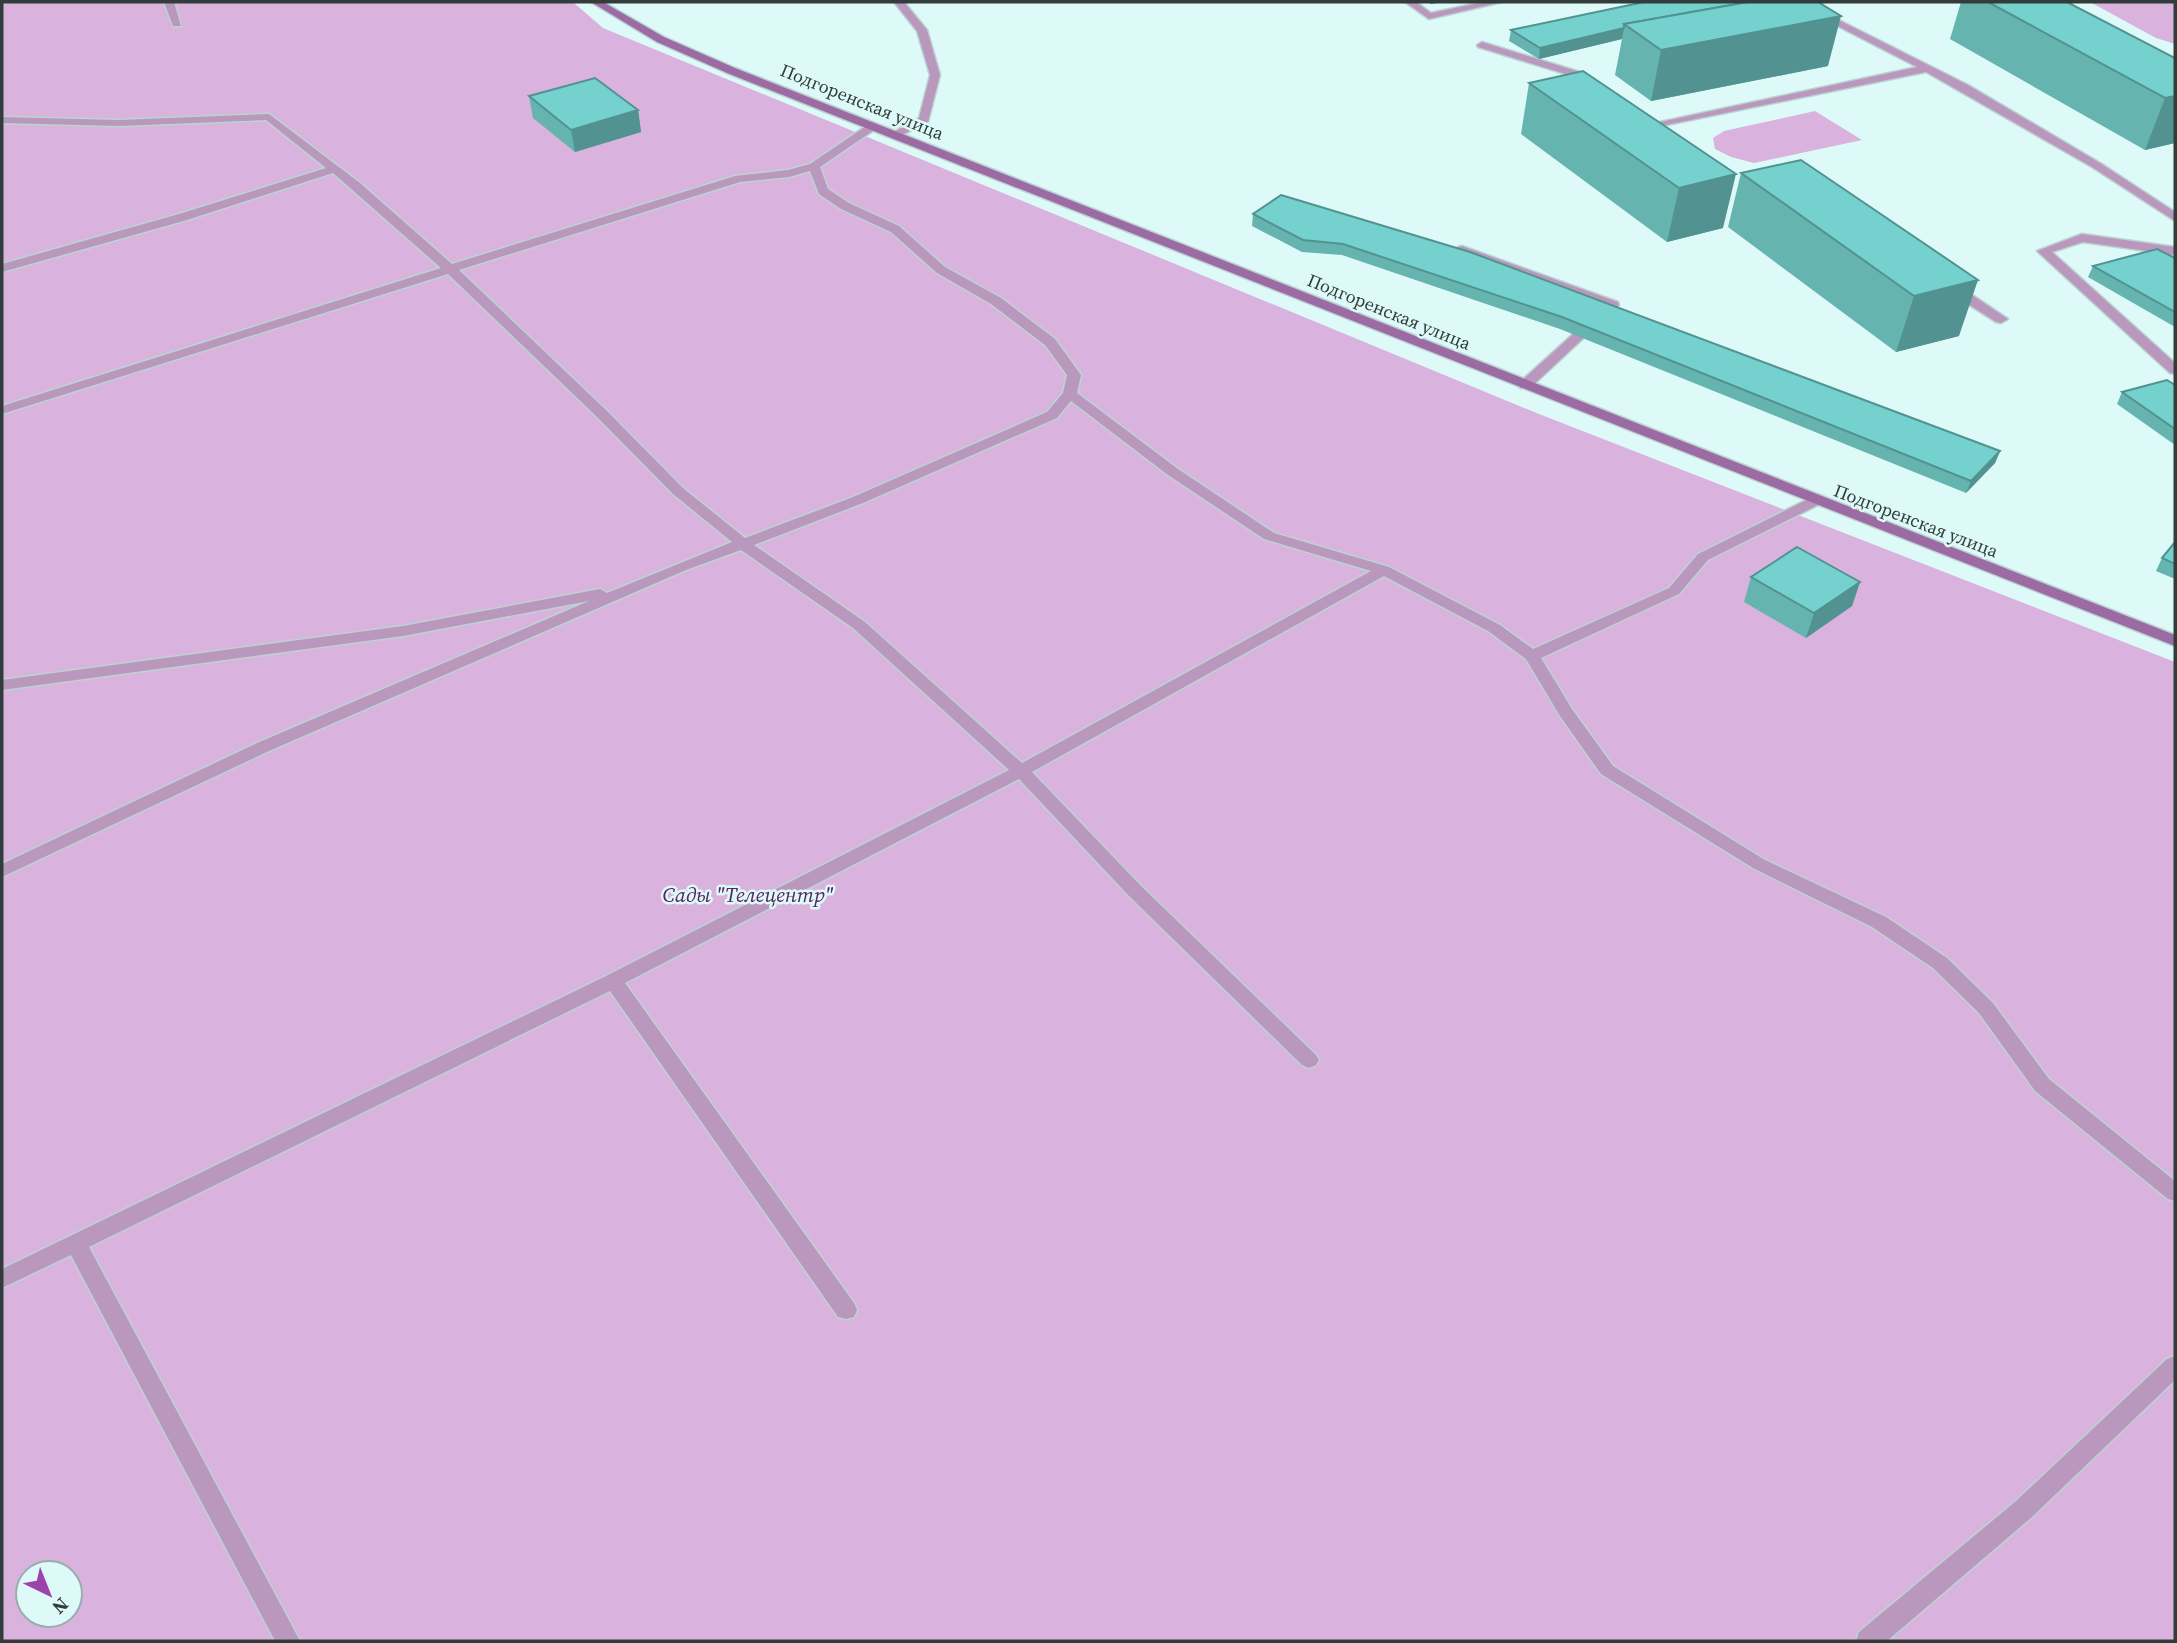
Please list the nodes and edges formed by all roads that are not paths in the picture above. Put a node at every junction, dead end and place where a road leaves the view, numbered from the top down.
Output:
1 (169, 2) edge
2 (596, 2) edge
3 (899, 2) edge
4 (1410, 2) edge
5 (1497, 2) edge
6 (1796, 2) edge
7 (177, 24) dead end
8 (1482, 45) dead end
9 (1927, 68) junction
10 (1606, 97) edge
11 (2, 120) edge
12 (873, 126) junction
13 (1646, 128) edge
14 (896, 135) junction
15 (814, 166) junction
16 (334, 169) junction
17 (2175, 217) edge
18 (1447, 246) edge
19 (2175, 251) edge
20 (2, 268) edge
21 (450, 269) junction
22 (1945, 283) edge
23 (2001, 319) dead end
24 (2175, 370) edge
25 (1525, 385) junction
26 (1070, 394) junction
27 (2, 410) edge
28 (1815, 501) junction
29 (743, 544) junction
30 (1384, 570) junction
31 (632, 588) junction
32 (2175, 641) edge
33 (1532, 656) junction
34 (2, 685) edge
35 (1021, 771) junction
36 (2, 871) edge
37 (613, 981) junction
38 (1309, 1060) dead end
39 (2175, 1193) edge
40 (75, 1242) junction
41 (2, 1279) edge
42 (846, 1310) dead end
43 (2175, 1366) edge
44 (288, 1641) edge
45 (1868, 1641) edge

1 - 7 lane
2 - 12 street, Подгоренская улица
3 - 14 lane
4 - 5 lane
6 - 9 lane
8 - 10 lane
9 - 13 lane
9 - 17 lane
11 - 16 lane
12 - 14 street, Подгоренская улица
12 - 15 lane
14 - 25 street, Подгоренская улица
15 - 21 lane
15 - 26 lane
16 - 20 lane
16 - 21 lane
18 - 25 lane
19 - 24 lane
21 - 27 lane
21 - 29 lane
22 - 23 lane
25 - 28 street, Подгоренская улица
26 - 29 lane
26 - 30 lane
28 - 32 street, Подгоренская улица
28 - 33 lane
29 - 31 lane
29 - 35 lane
30 - 33 lane
30 - 35 lane
31 - 34 lane
31 - 36 lane
33 - 39 lane
35 - 37 lane
35 - 38 lane
37 - 40 lane
37 - 42 lane
40 - 41 lane
40 - 44 lane
43 - 45 lane

